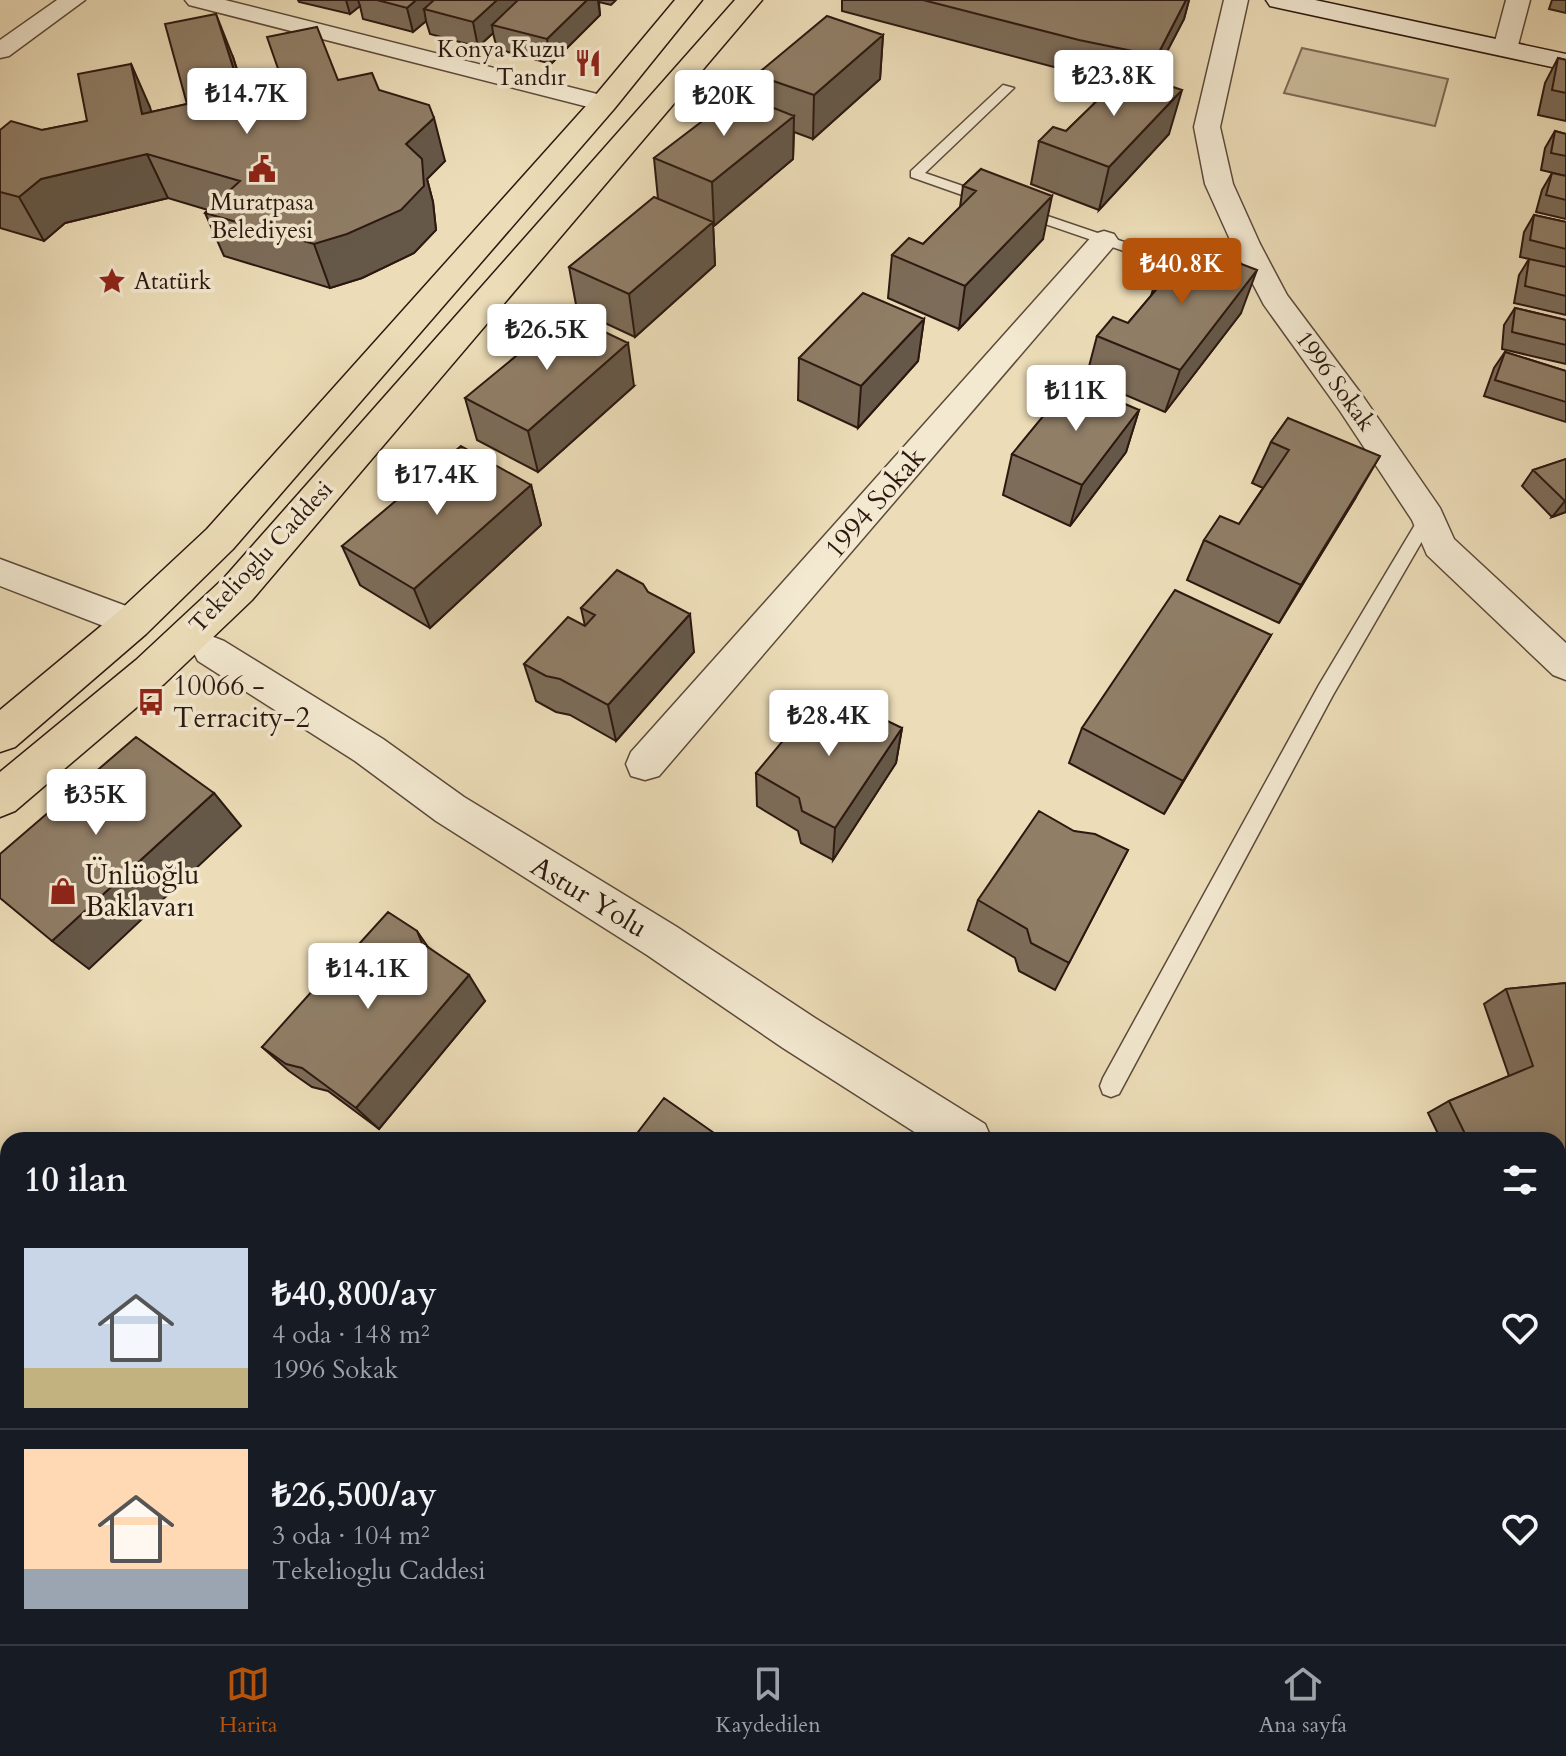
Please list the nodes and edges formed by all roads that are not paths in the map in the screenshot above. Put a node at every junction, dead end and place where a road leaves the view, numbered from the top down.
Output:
1 (73, 0) edge
2 (197, 0) edge
3 (689, 0) edge
4 (749, 0) edge
5 (1236, 0) edge
6 (1279, 0) edge
7 (1518, 0) edge
8 (1505, 49) junction
9 (0, 51) edge
10 (1566, 62) edge
11 (1008, 88) dead end
12 (604, 103) junction
13 (1104, 240) junction
14 (1203, 274) edge
15 (1428, 517) junction
16 (0, 572) edge
17 (132, 623) junction
18 (211, 651) dead end
19 (1566, 665) edge
20 (0, 735) edge
21 (645, 764) dead end
22 (0, 798) edge
23 (1111, 1086) dead end
24 (956, 1132) edge

1 - 9 street
2 - 12 street
3 - 12 main road, Tekelioglu Caddesi
4 - 22 main road, Tekelioglu Caddesi
5 - 15 street, 1996 Sokak
6 - 8 street
7 - 8 street
8 - 10 street
11 - 13 lane
12 - 17 main road, Tekelioglu Caddesi
13 - 14 lane
13 - 21 street, 1994 Sokak
15 - 19 street, 1996 Sokak
15 - 23 lane
16 - 17 street
17 - 20 main road, Tekelioglu Caddesi
18 - 24 street, Astur Yolu

